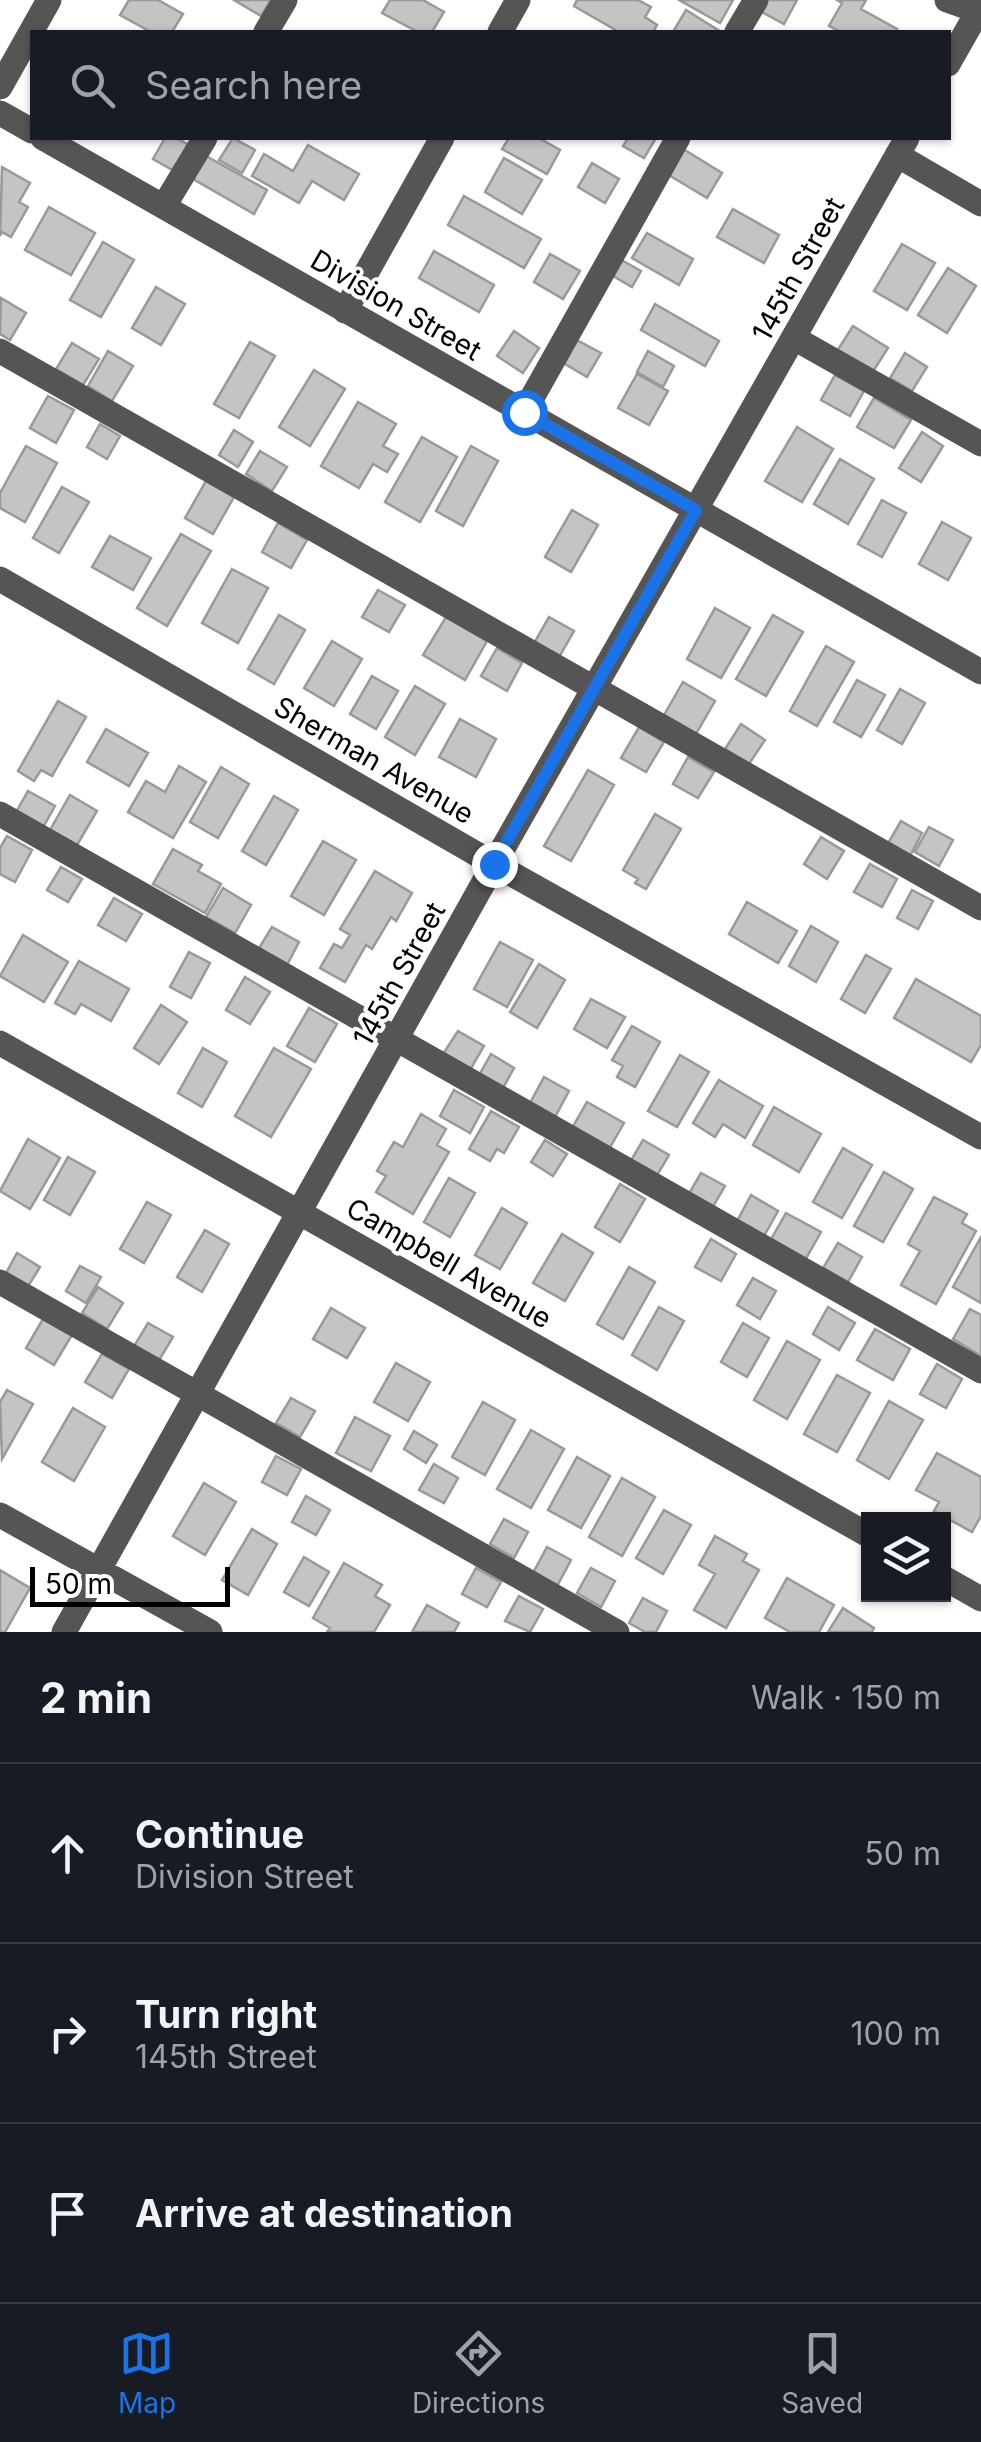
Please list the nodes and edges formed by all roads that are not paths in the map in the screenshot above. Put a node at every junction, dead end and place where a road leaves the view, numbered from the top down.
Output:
1 (49, 0) edge
2 (284, 0) edge
3 (518, 0) edge
4 (756, 0) edge
5 (947, 0) edge
6 (980, 10) edge
7 (32, 30) edge
8 (267, 30) edge
9 (501, 30) edge
10 (738, 30) edge
11 (30, 34) edge
12 (951, 59) edge
13 (0, 87) edge
14 (0, 113) edge
15 (30, 130) edge
16 (48, 140) edge
17 (203, 140) edge
18 (441, 140) edge
19 (677, 140) edge
20 (902, 146) edge
21 (981, 204) edge
22 (164, 206) junction
23 (345, 311) junction
24 (794, 338) junction
25 (0, 351) edge
26 (524, 412) junction
27 (981, 444) edge
28 (696, 510) junction
29 (0, 579) edge
30 (981, 672) edge
31 (596, 689) junction
32 (0, 814) edge
33 (494, 864) junction
34 (981, 908) edge
35 (397, 1042) junction
36 (0, 1043) edge
37 (981, 1137) edge
38 (300, 1214) junction
39 (0, 1282) edge
40 (981, 1370) edge
41 (198, 1393) junction
42 (0, 1515) edge
43 (861, 1531) edge
44 (99, 1570) junction
45 (951, 1582) edge
46 (981, 1599) edge
47 (64, 1632) edge
48 (210, 1632) edge
49 (617, 1632) edge

1 - 7 street
2 - 8 street
3 - 9 street
4 - 10 street
5 - 6 street
6 - 12 street
11 - 13 street
14 - 15 street
16 - 22 street, Division Street
17 - 22 street
18 - 23 street
19 - 26 street
20 - 21 street
20 - 24 street, 145th Street
22 - 23 street, Division Street
23 - 26 street, Division Street
24 - 27 street
24 - 28 street, 145th Street
25 - 31 street
26 - 28 street, Division Street
28 - 30 street, Division Street
28 - 31 street, 145th Street
29 - 33 street, Sherman Avenue
31 - 33 street, 145th Street
31 - 34 street
32 - 35 street
33 - 35 street, 145th Street
33 - 37 street, Sherman Avenue
35 - 38 street, 145th Street
35 - 40 street
36 - 38 street, Campbell Avenue
38 - 41 street, 145th Street
38 - 43 street, Campbell Avenue
39 - 41 street
41 - 44 street, 145th Street
41 - 49 street
42 - 44 street
44 - 47 street, 145th Street
44 - 48 street
45 - 46 street

